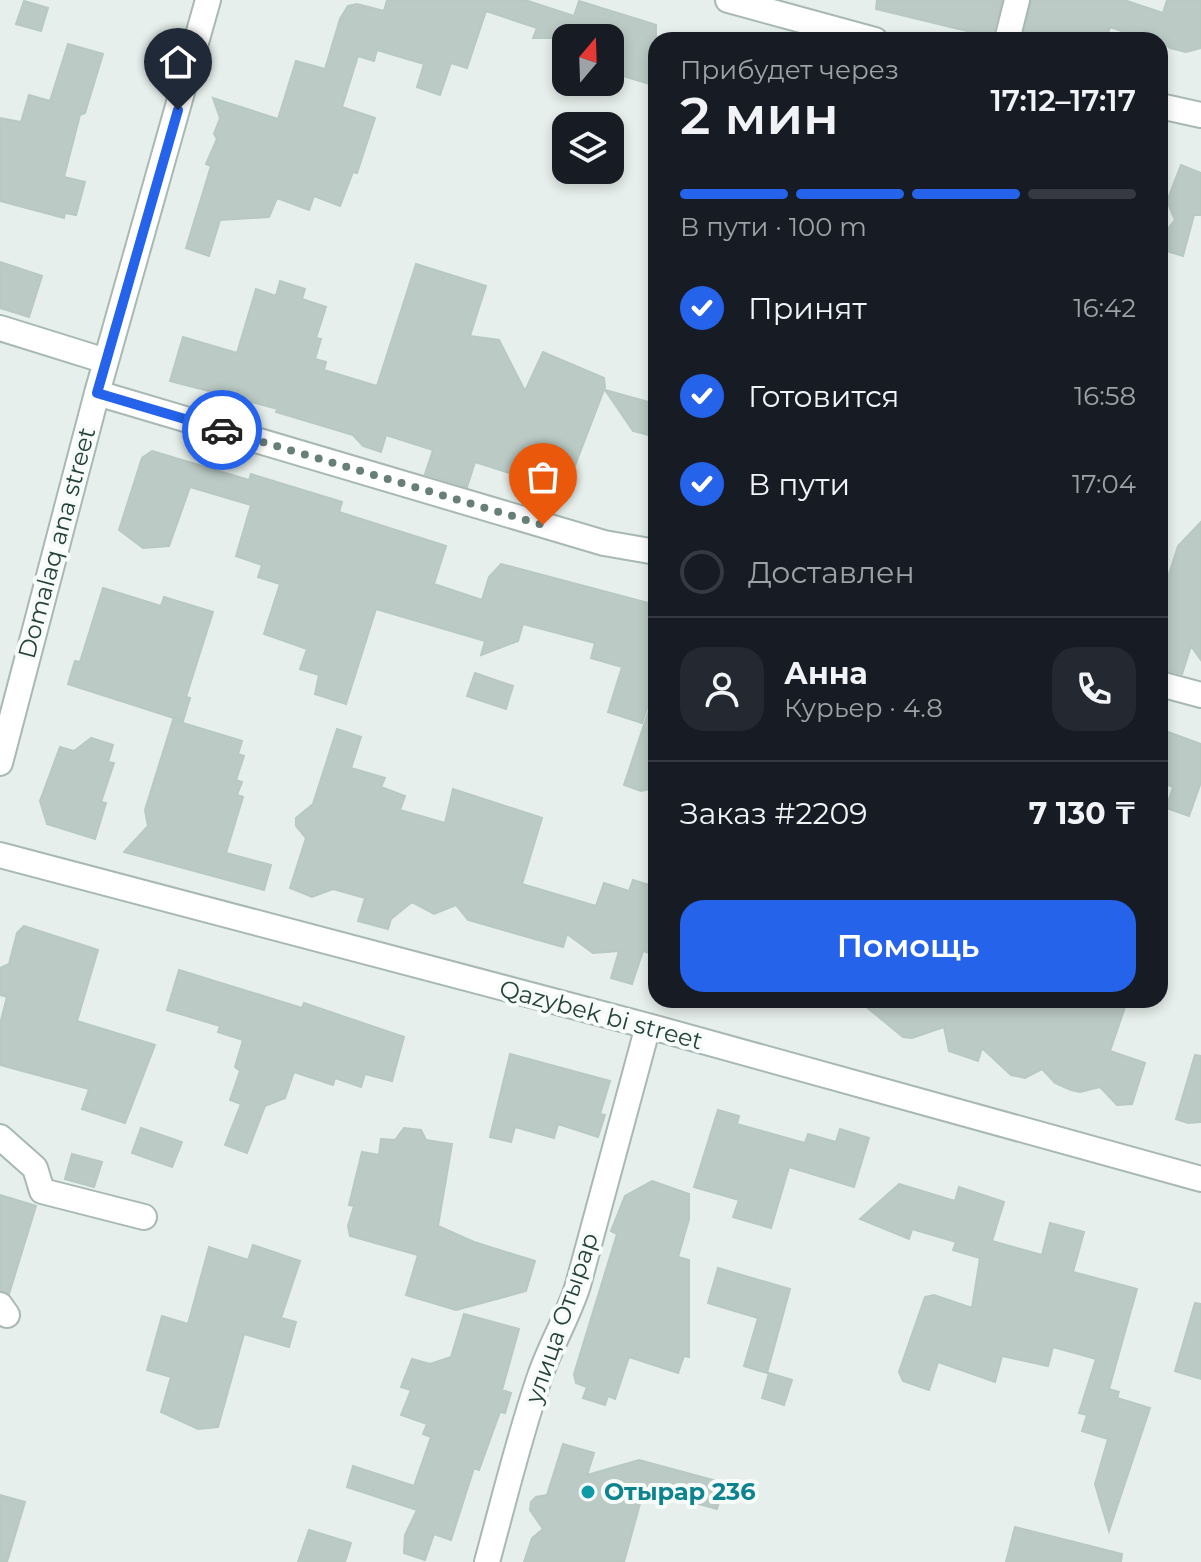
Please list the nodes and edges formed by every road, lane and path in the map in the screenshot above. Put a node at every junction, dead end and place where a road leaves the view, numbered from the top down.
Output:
1 (208, 0) edge
2 (728, 0) edge
3 (1017, 0) edge
4 (846, 32) edge
5 (1009, 32) edge
6 (1168, 108) edge
7 (1201, 115) edge
8 (0, 328) edge
9 (106, 361) junction
10 (97, 393) junction
11 (648, 551) edge
12 (1168, 686) edge
13 (1201, 695) edge
14 (0, 763) edge
15 (0, 855) edge
16 (648, 1026) junction
17 (0, 1137) edge
18 (1201, 1179) edge
19 (144, 1217) dead end
20 (487, 1562) edge

1 - 9 street, Domalaq ana street
2 - 4 street
3 - 5 street
6 - 7 street
8 - 9 street
9 - 10 street, Domalaq ana street
10 - 11 street
10 - 14 street, Domalaq ana street
12 - 13 street
15 - 16 street, Qazybek bi street
16 - 18 street, Qazybek bi street
16 - 20 street, улица Отырар
17 - 19 street

